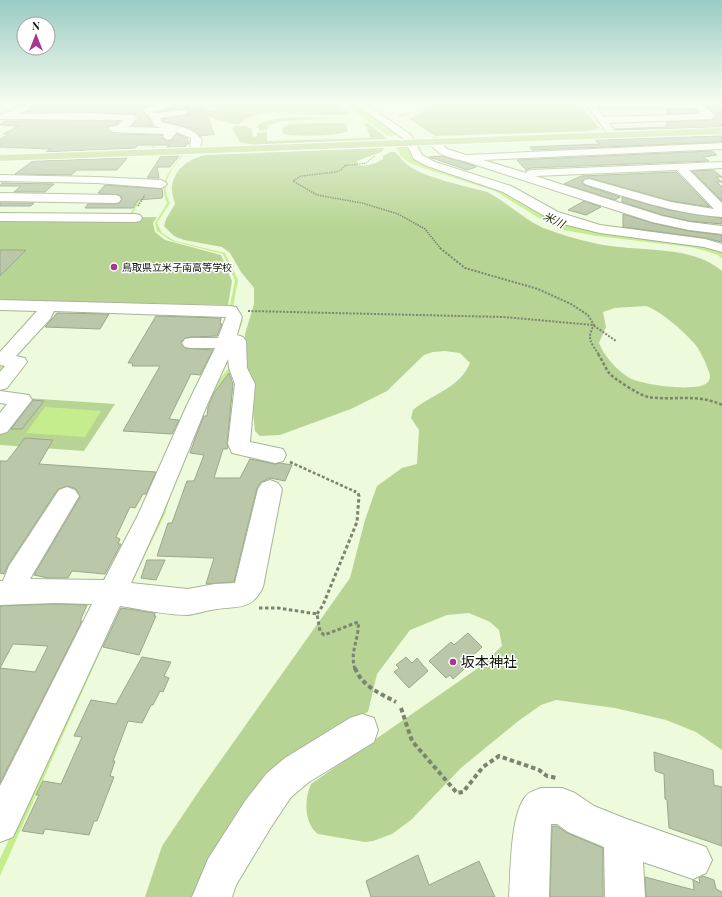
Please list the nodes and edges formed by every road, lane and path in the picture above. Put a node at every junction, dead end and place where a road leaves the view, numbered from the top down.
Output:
1 (196, 144) edge
2 (361, 144) edge
3 (412, 144) edge
4 (435, 144) edge
5 (720, 148) edge
6 (195, 150) junction
7 (609, 151) junction
8 (378, 155) dead end
9 (0, 158) edge
10 (466, 158) junction
11 (722, 165) edge
12 (680, 167) junction
13 (632, 169) junction
14 (563, 172) junction
15 (519, 175) junction
16 (1, 179) edge
17 (130, 182) junction
18 (155, 183) joint
19 (0, 197) edge
20 (115, 199) junction
21 (653, 201) junction
22 (618, 206) junction
23 (722, 210) edge
24 (722, 213) edge
25 (0, 217) edge
26 (99, 218) junction
27 (132, 218) joint
28 (722, 230) edge
29 (618, 231) junction
30 (722, 248) edge
31 (0, 305) edge
32 (47, 306) junction
33 (143, 308) junction
34 (231, 312) junction
35 (130, 322) dead end
36 (594, 327) junction
37 (226, 341) junction
38 (616, 341) dead end
39 (192, 343) dead end
40 (1, 360) edge
41 (0, 384) edge
42 (0, 397) edge
43 (722, 405) edge
44 (0, 427) edge
45 (275, 455) joint
46 (270, 489) dead end
47 (67, 496) dead end
48 (5, 593) edge
49 (111, 593) junction
50 (254, 609) dead end
51 (317, 614) junction
52 (396, 702) dead end
53 (401, 708) dead end
54 (362, 730) dead end
55 (562, 806) junction
56 (0, 824) edge
57 (624, 837) junction
58 (694, 860) dead end
59 (212, 897) edge
60 (528, 897) edge
61 (625, 897) edge

1 - 6 street
2 - 6 main road
3 - 29 street
4 - 10 street
5 - 7 street
6 - 9 main road
7 - 10 street
7 - 13 street
8 - 36 path
10 - 15 street
11 - 12 street
12 - 13 street
12 - 23 street
13 - 14 street
13 - 21 street
14 - 15 street
14 - 21 street
15 - 22 street
16 - 17 street
17 - 18 street
17 - 20 street
18 - 27 path
19 - 20 street
20 - 26 street
21 - 24 street
22 - 28 street
22 - 29 street
25 - 26 street
26 - 27 street
29 - 30 street
31 - 32 street
32 - 33 street
32 - 40 street
33 - 34 street
33 - 35 street
34 - 36 path
34 - 37 street
36 - 38 path
36 - 43 path
37 - 39 street
37 - 45 street
37 - 49 street
40 - 41 street
42 - 44 street
45 - 51 path
46 - 49 street
47 - 48 street
48 - 49 street
49 - 56 street
50 - 51 path
51 - 52 path
53 - 55 path
54 - 59 street
55 - 57 street
55 - 60 street
57 - 58 street
57 - 61 street

